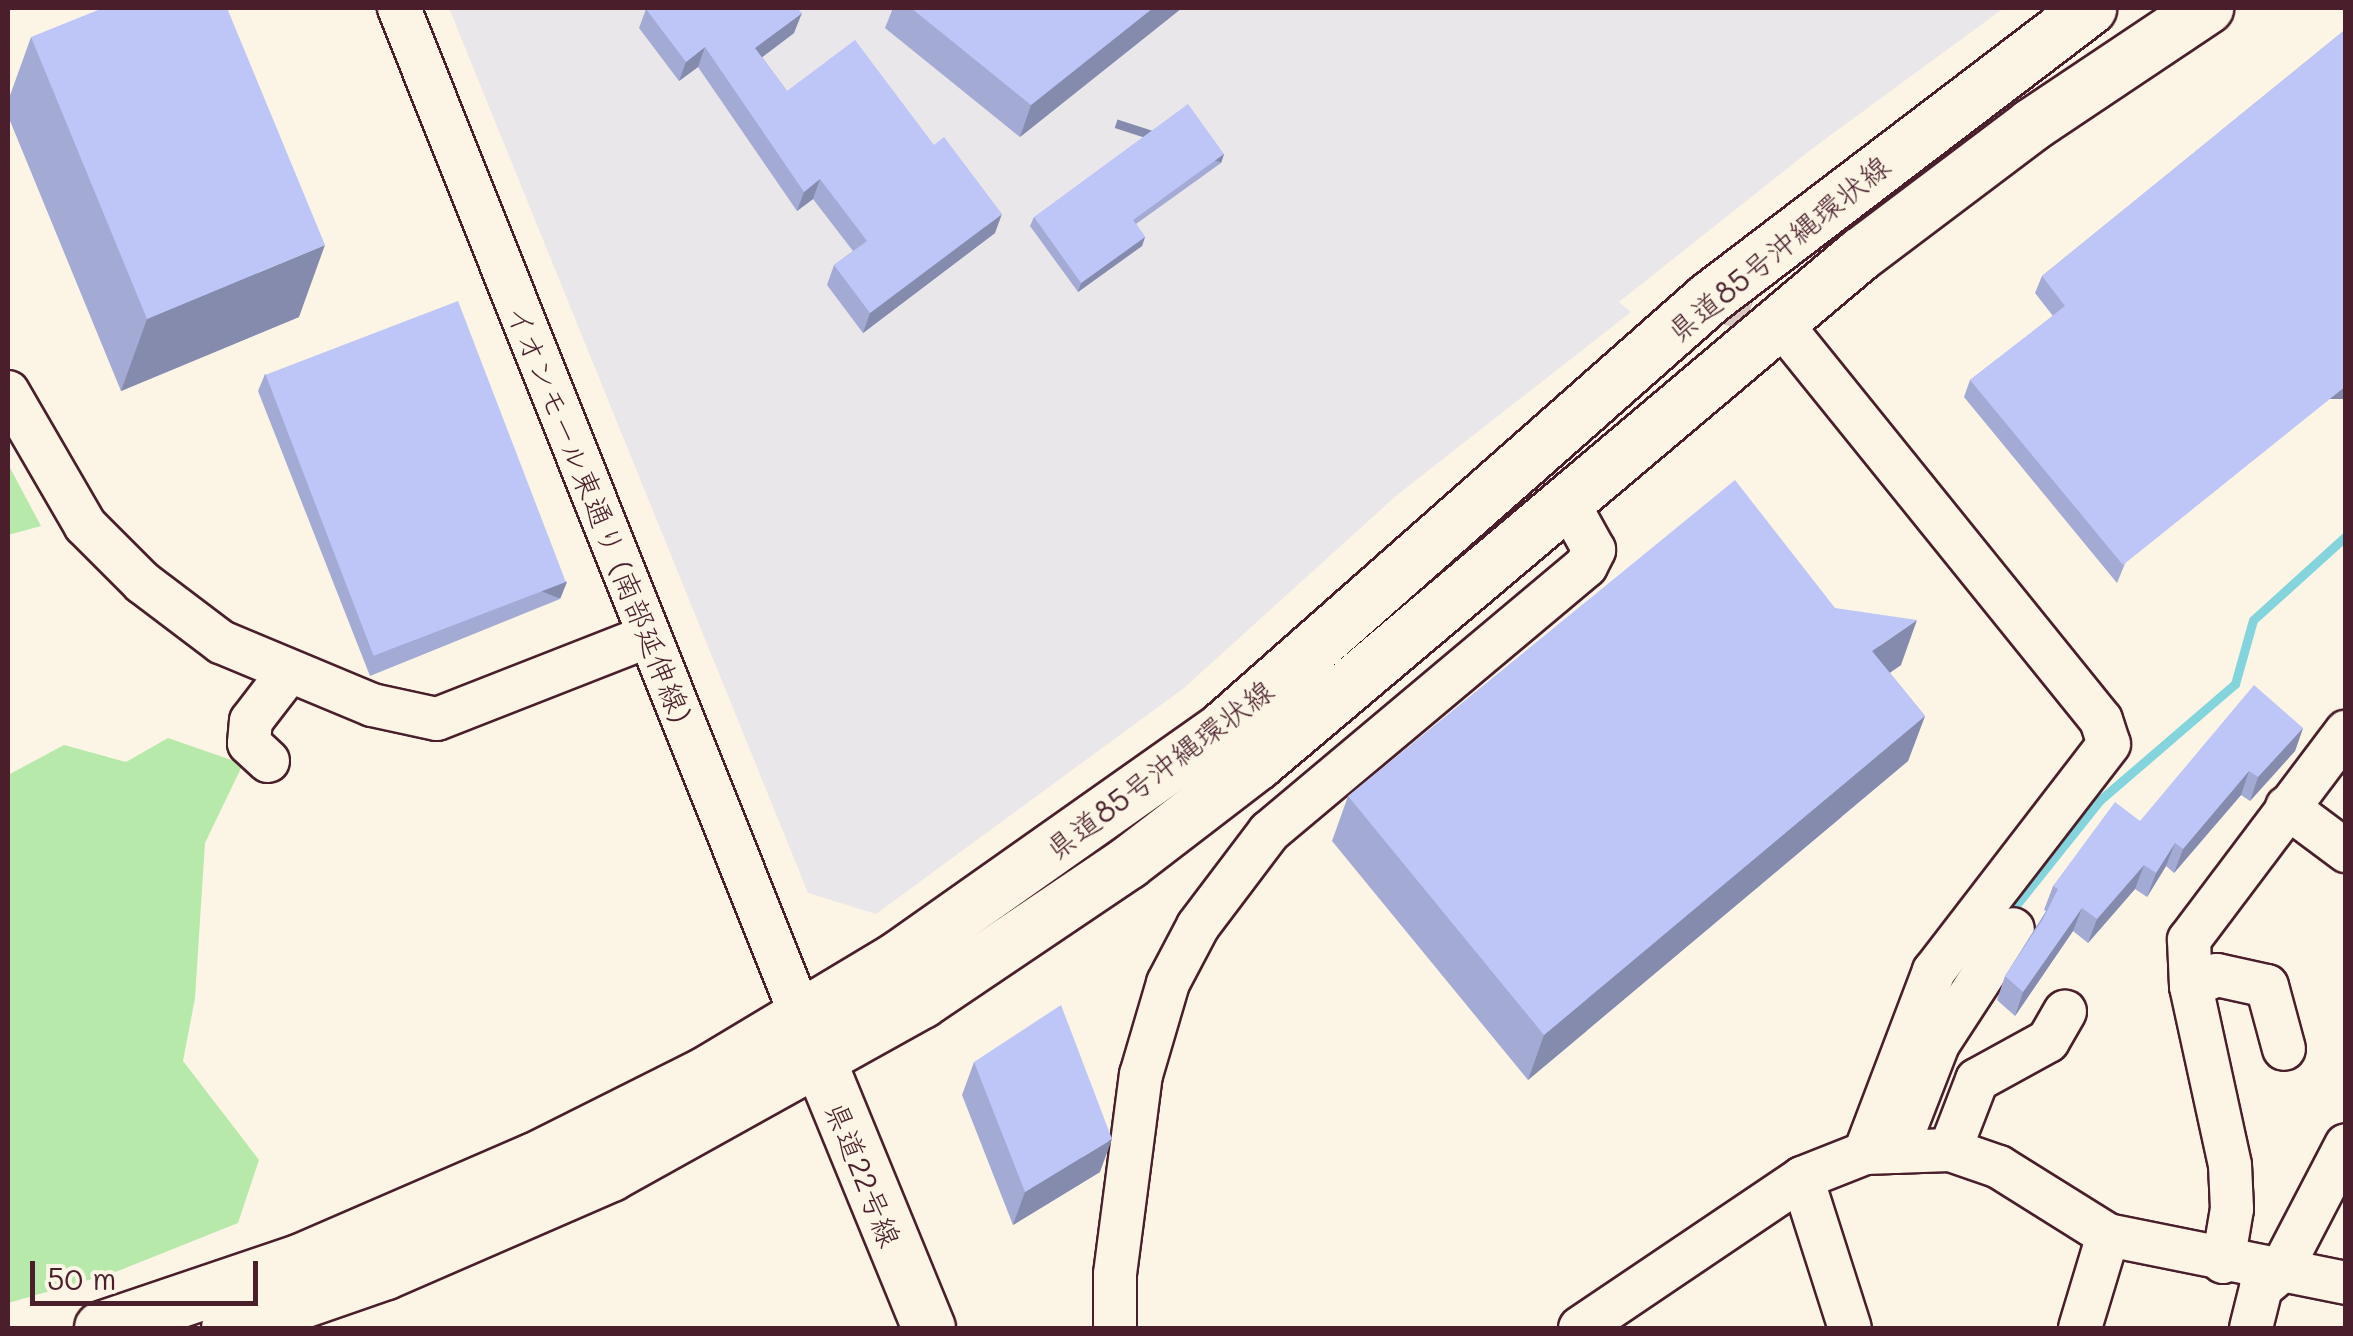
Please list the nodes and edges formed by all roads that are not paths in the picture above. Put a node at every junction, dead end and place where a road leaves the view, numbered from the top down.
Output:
1 (399, 8) edge
2 (2090, 8) edge
3 (2207, 8) edge
4 (1778, 320) junction
5 (8, 392) edge
6 (1568, 503) junction
7 (649, 636) junction
8 (288, 673) junction
9 (2346, 732) edge
10 (268, 761) dead end
11 (2287, 807) junction
12 (2346, 851) edge
13 (2013, 928) dead end
14 (2191, 986) junction
15 (2065, 1011) dead end
16 (811, 1041) junction
17 (2284, 1050) dead end
18 (694, 1105) junction
19 (2346, 1144) edge
20 (1950, 1150) junction
21 (1881, 1153) junction
22 (1802, 1178) junction
23 (2108, 1235) junction
24 (2223, 1262) junction
25 (2280, 1272) junction
26 (2346, 1283) edge
27 (101, 1328) edge
28 (228, 1328) edge
29 (928, 1328) edge
30 (1116, 1328) edge
31 (1580, 1328) edge
32 (1850, 1328) edge
33 (2080, 1328) edge
34 (2250, 1328) edge

1 - 7 street, イオンモール東通り (南部延伸線)
2 - 16 main road, 県道85号沖縄環状線
3 - 4 main road, 県道85号沖縄環状線
4 - 6 main road, 県道85号沖縄環状線
4 - 21 street
5 - 8 street
6 - 16 main road, 県道85号沖縄環状線
6 - 30 street
7 - 8 street
7 - 16 street, イオンモール東通り (南部延伸線)
8 - 10 street
9 - 11 street
11 - 12 street
11 - 14 street
13 - 21 street
14 - 17 street
14 - 24 street
15 - 20 street
16 - 18 main road, 県道85号沖縄環状線
16 - 29 main road, 県道22号線
18 - 27 main road, 県道85号沖縄環状線
18 - 28 main road, 県道85号沖縄環状線
19 - 25 street
20 - 21 street
20 - 23 street
21 - 22 street
22 - 31 street
22 - 32 street
23 - 24 street
23 - 33 street
24 - 25 street
25 - 26 street
25 - 34 street

